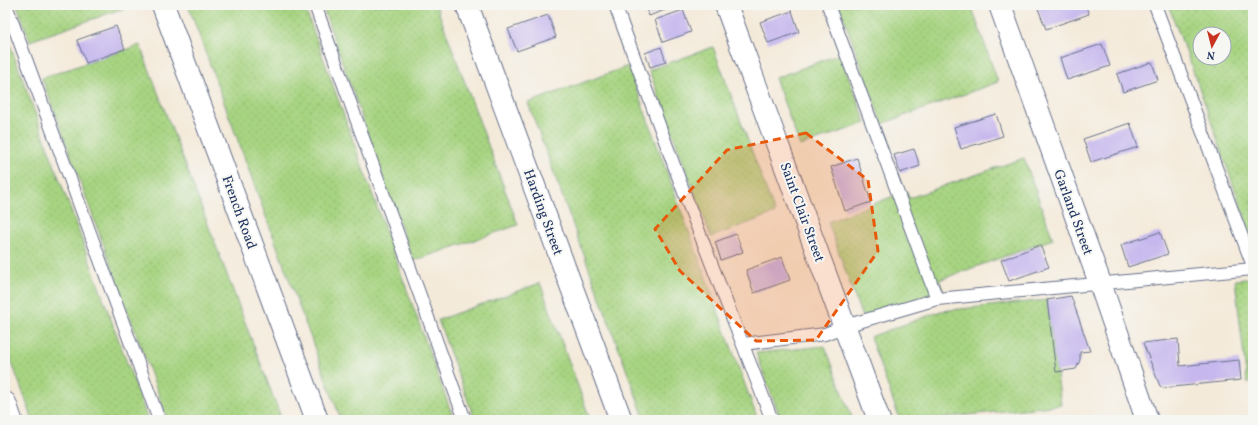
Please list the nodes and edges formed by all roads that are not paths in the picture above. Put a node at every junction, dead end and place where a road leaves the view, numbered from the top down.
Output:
1 (6, 5) edge
2 (163, 5) edge
3 (315, 5) edge
4 (467, 5) edge
5 (615, 5) edge
6 (726, 5) edge
7 (828, 5) edge
8 (1000, 5) edge
9 (1155, 5) edge
10 (1253, 267) edge
11 (1100, 283) junction
12 (937, 299) junction
13 (845, 326) junction
14 (743, 344) junction
15 (5, 403) edge
16 (11, 420) edge
17 (159, 420) edge
18 (317, 420) edge
19 (466, 420) edge
20 (622, 420) edge
21 (772, 420) edge
22 (879, 420) edge
23 (1148, 420) edge

1 - 17 lane
2 - 18 street, French Road
3 - 19 lane
4 - 20 street, Harding Street
5 - 14 lane
6 - 13 street, Saint Clair Street
7 - 12 lane
8 - 11 street, Garland Street
9 - 10 lane
10 - 11 lane
11 - 12 lane
11 - 23 street, Garland Street
12 - 13 lane
13 - 14 lane
13 - 22 street, Saint Clair Street
14 - 21 lane
15 - 16 street

